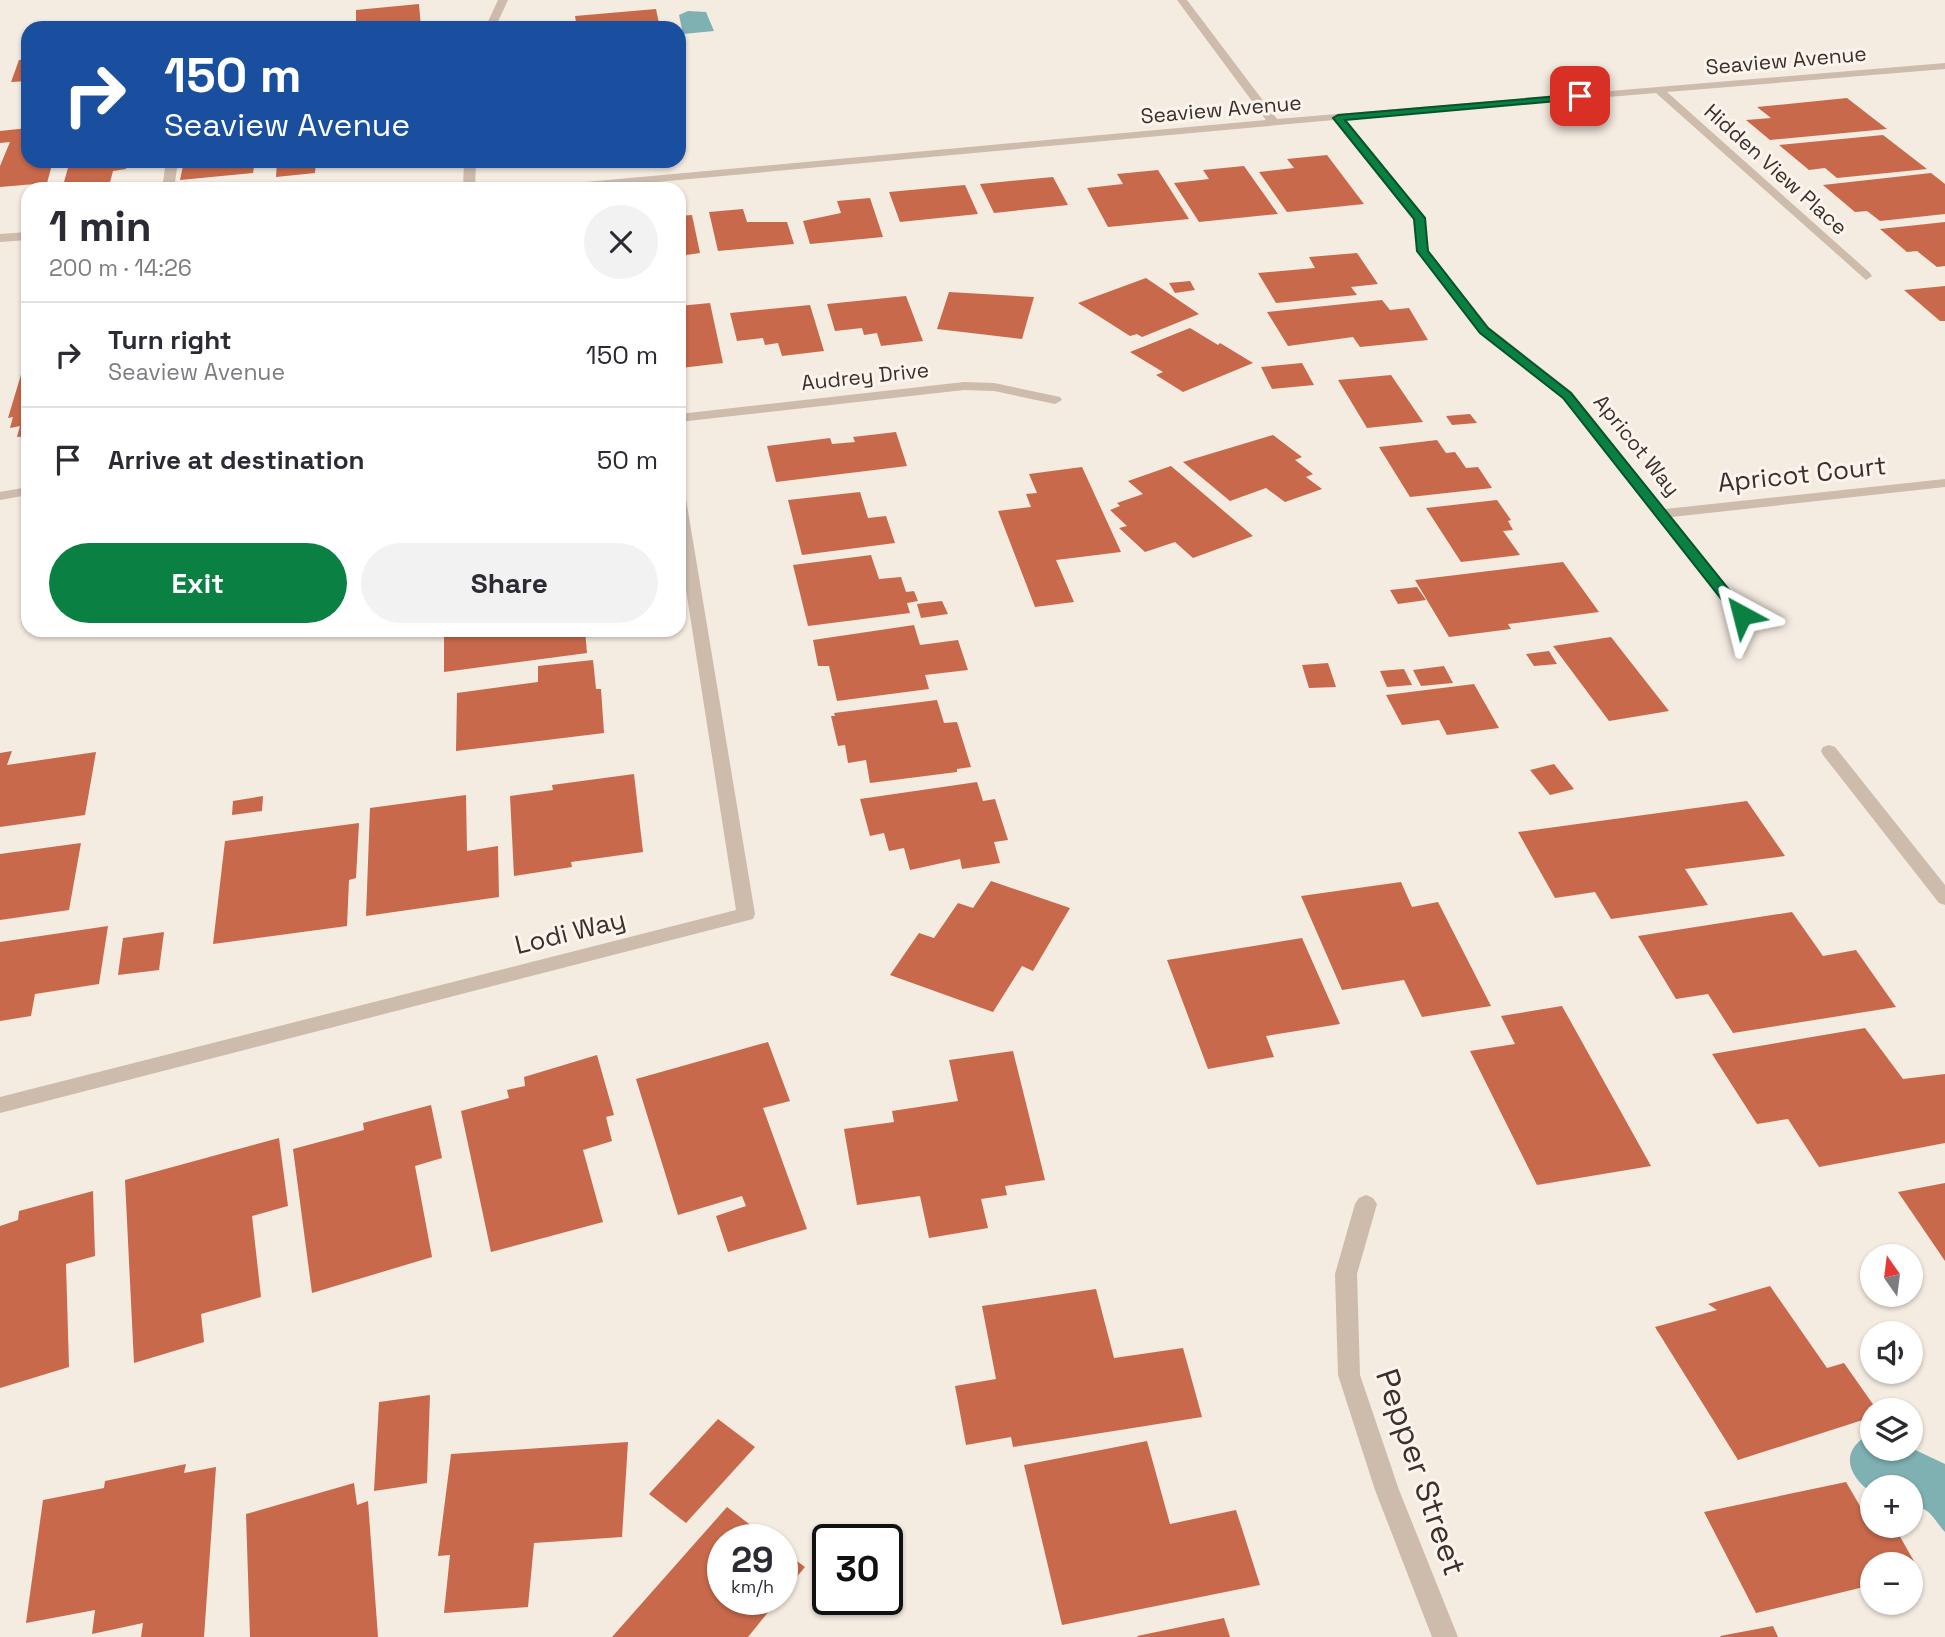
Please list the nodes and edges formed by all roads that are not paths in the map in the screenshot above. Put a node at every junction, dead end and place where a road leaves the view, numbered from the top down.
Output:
1 (503, 0) edge
2 (1182, 0) edge
3 (493, 21) edge
4 (1945, 66) edge
5 (1660, 91) junction
6 (1338, 118) junction
7 (1275, 124) junction
8 (621, 182) edge
9 (21, 236) edge
10 (0, 238) edge
11 (1866, 276) dead end
12 (1055, 400) dead end
13 (686, 417) edge
14 (1945, 483) edge
15 (21, 492) edge
16 (0, 496) edge
17 (1663, 514) junction
18 (686, 542) edge
19 (1742, 615) dead end
20 (1829, 751) dead end
21 (1945, 898) edge
22 (0, 1105) edge
23 (1366, 1203) dead end
24 (1444, 1637) edge

1 - 3 street
2 - 7 street
4 - 5 street, Seaview Avenue
5 - 6 street, Seaview Avenue
5 - 11 street, Hidden View Place
6 - 7 street, Seaview Avenue
6 - 17 street, Apricot Way
7 - 8 street, Seaview Avenue
9 - 10 street
12 - 13 street, Audrey Drive
14 - 17 street, Apricot Court
15 - 16 street
17 - 19 street, Apricot Way
18 - 22 street, Lodi Way
20 - 21 street
23 - 24 street, Pepper Street

